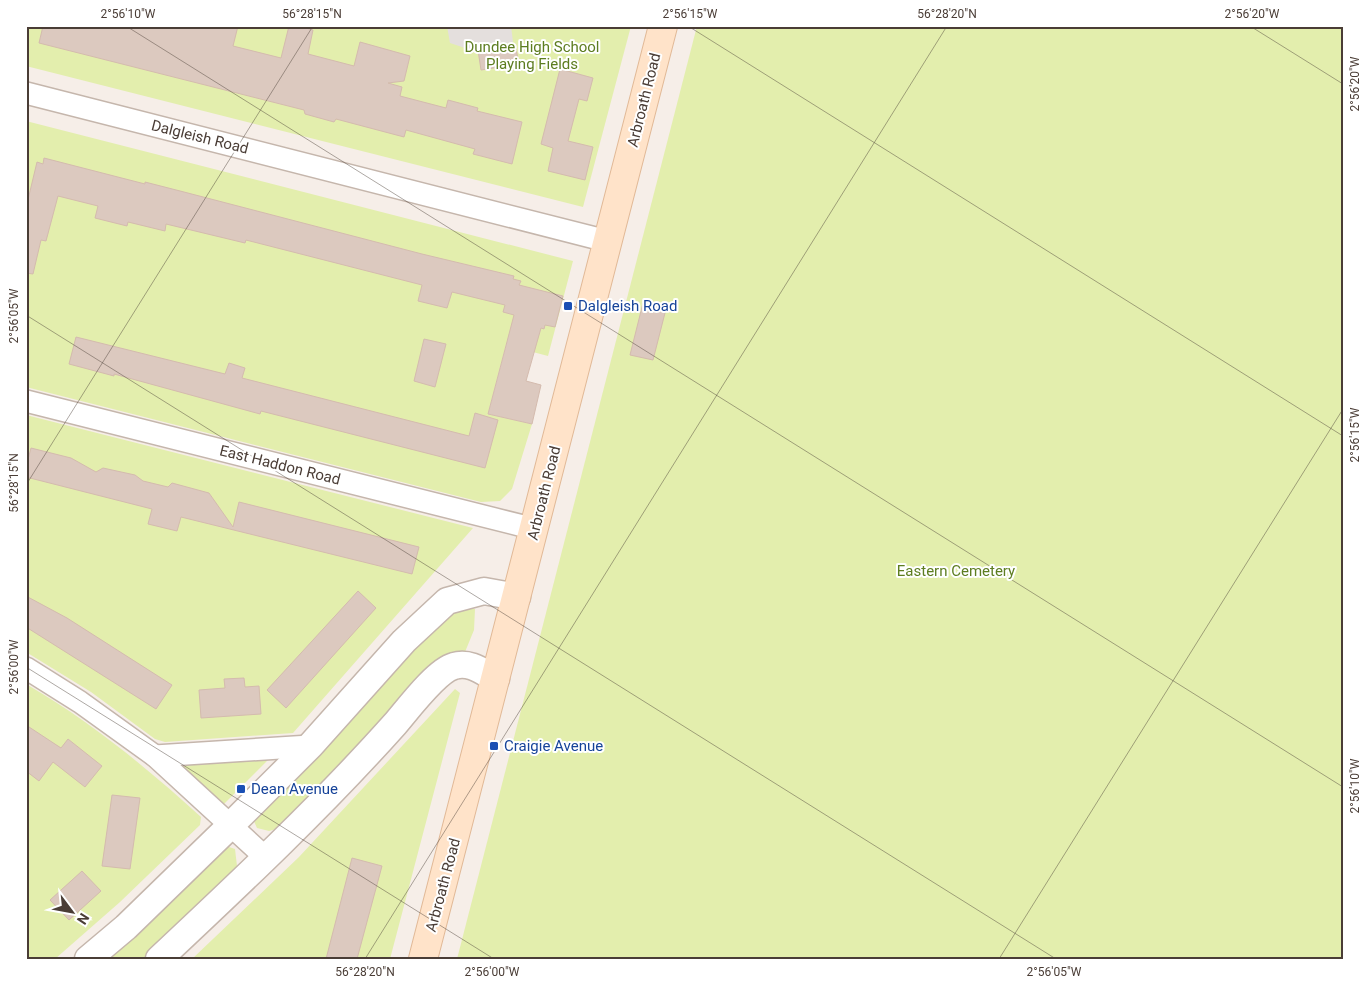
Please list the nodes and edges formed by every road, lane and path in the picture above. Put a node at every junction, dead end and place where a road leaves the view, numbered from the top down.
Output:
1 (663, 26) edge
2 (26, 92) edge
3 (607, 241) junction
4 (26, 401) edge
5 (535, 529) junction
6 (517, 597) junction
7 (26, 668) edge
8 (496, 679) junction
9 (310, 746) junction
10 (155, 756) junction
11 (231, 825) junction
12 (266, 858) junction
13 (88, 959) edge
14 (159, 959) edge
15 (423, 959) edge

1 - 3 main road, Arbroath Road
2 - 3 street, Dalgleish Road
3 - 5 main road, Arbroath Road
4 - 5 street, East Haddon Road
5 - 6 main road, Arbroath Road
6 - 8 main road, Arbroath Road
6 - 9 street
7 - 10 street
8 - 12 street
8 - 15 main road, Arbroath Road
9 - 10 street
9 - 11 street
10 - 11 street
11 - 12 street
11 - 13 street
12 - 14 street

